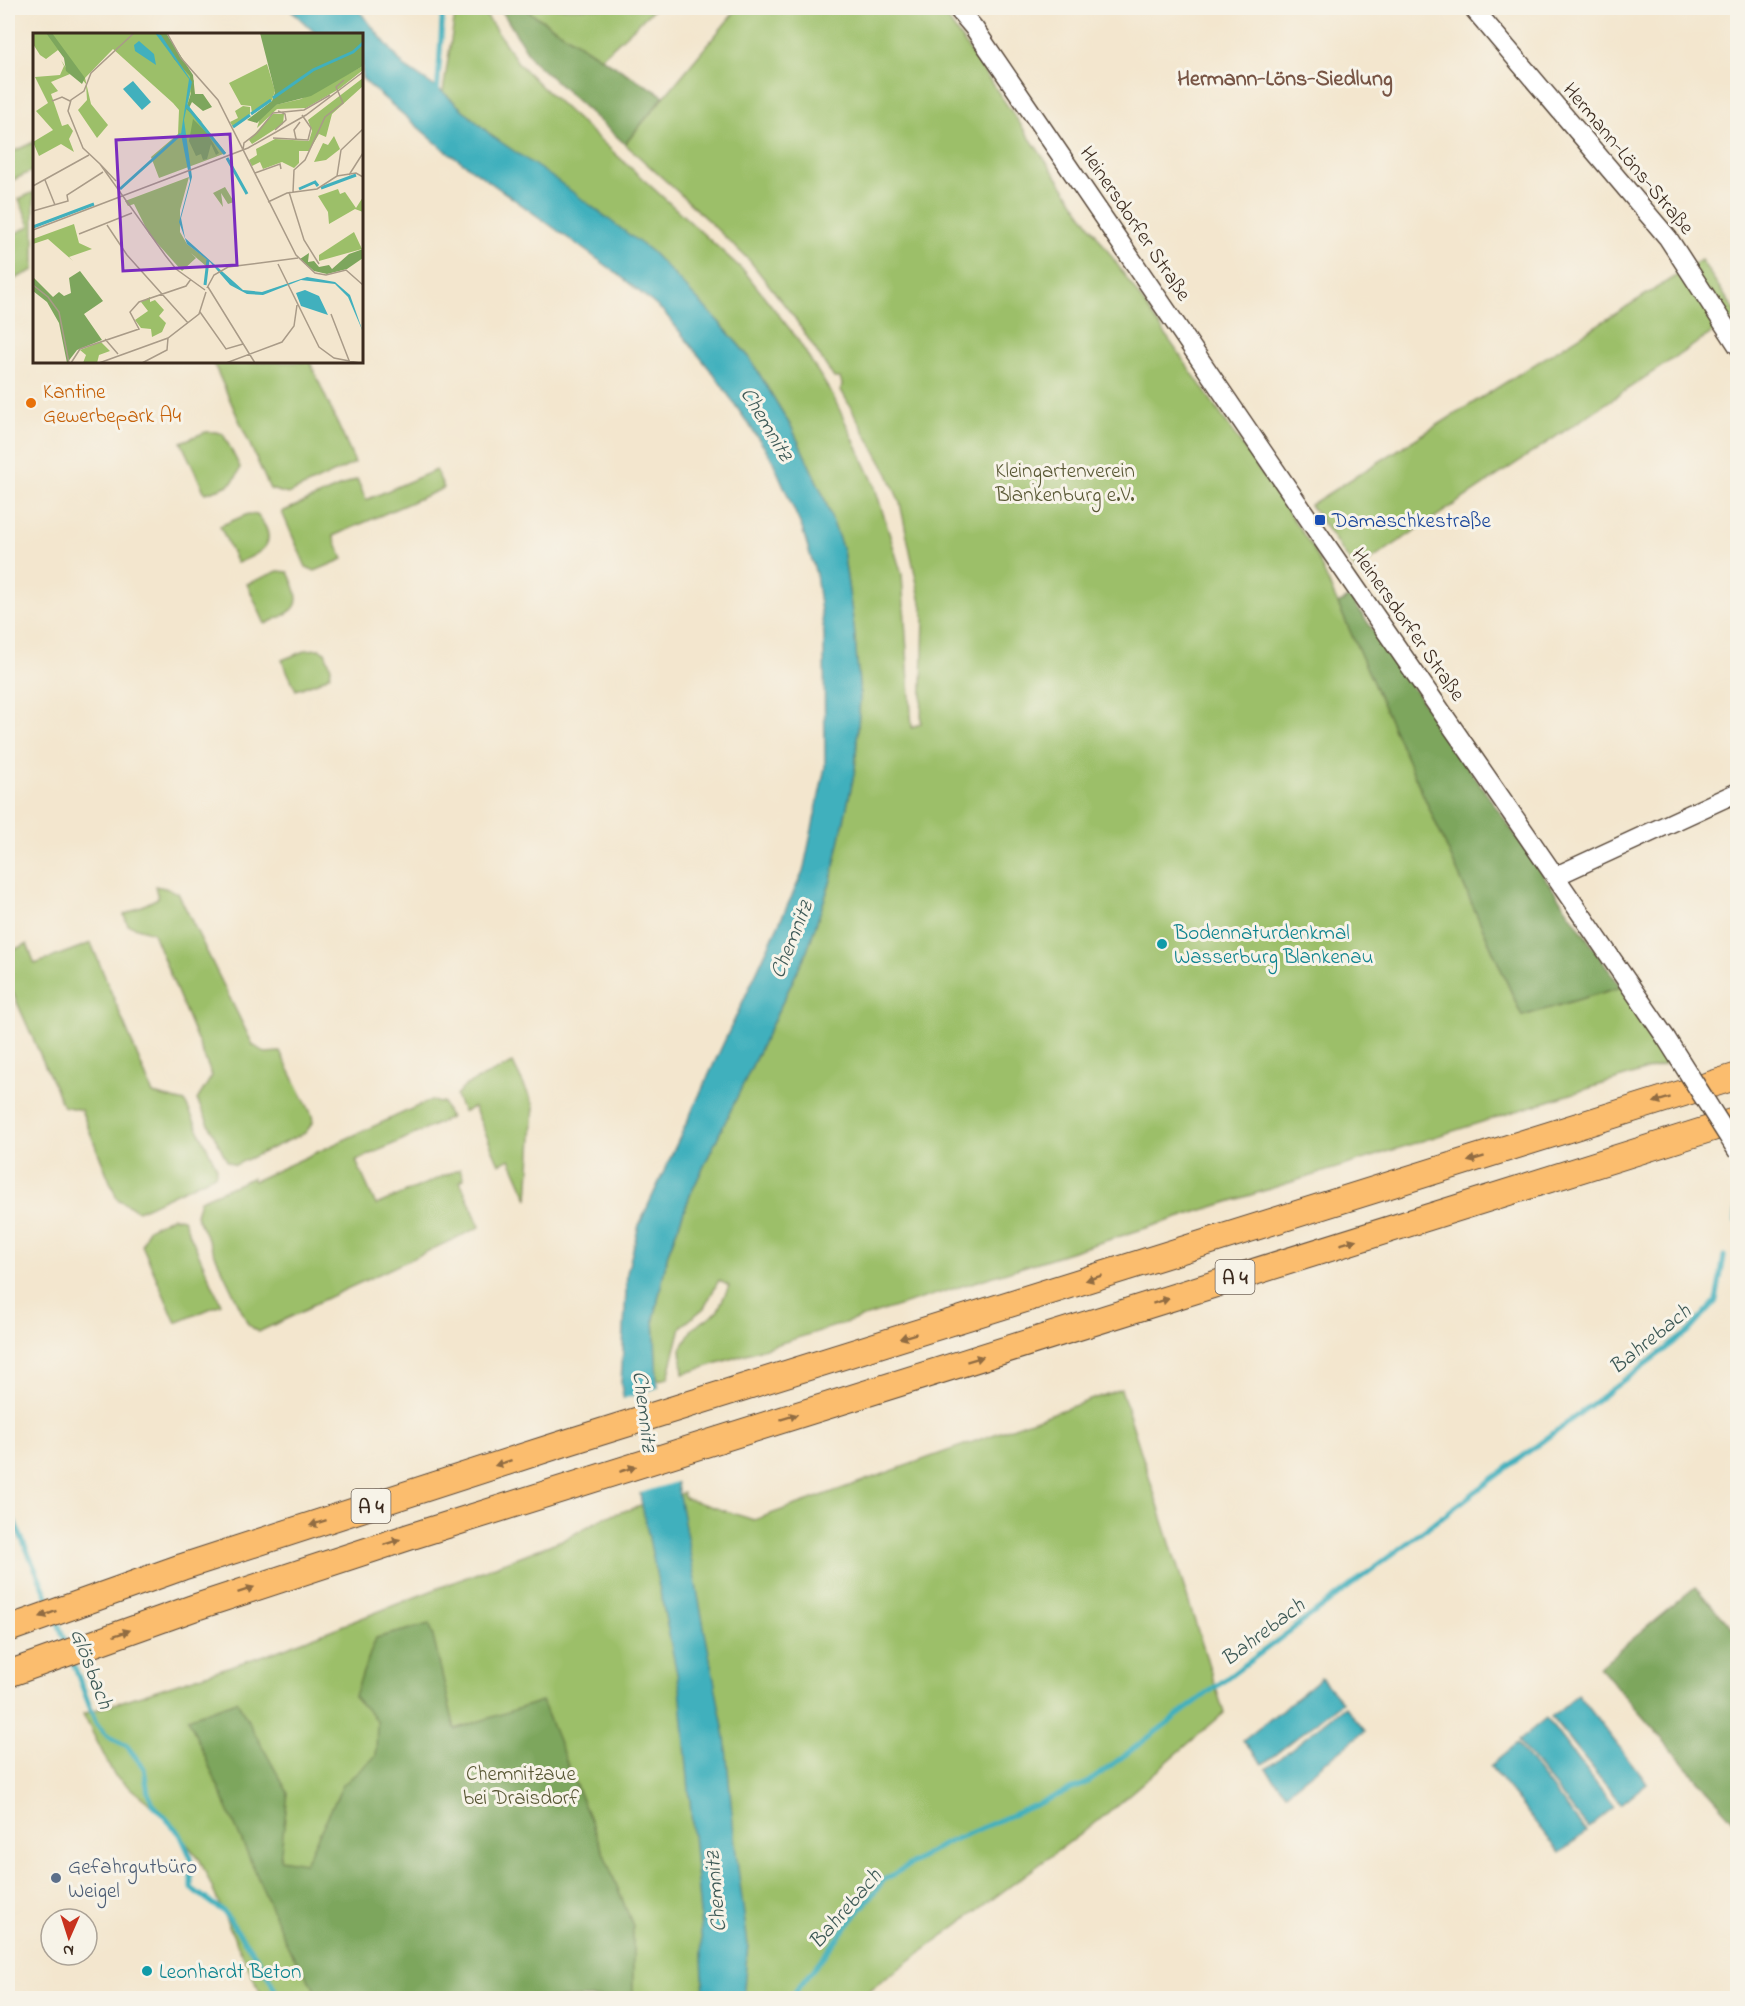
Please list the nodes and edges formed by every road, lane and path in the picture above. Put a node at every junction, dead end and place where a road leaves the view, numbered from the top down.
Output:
1 (957, 8) edge
2 (1473, 8) edge
3 (1737, 346) edge
4 (1737, 792) edge
5 (1556, 876) junction
6 (1737, 1076) edge
7 (1737, 1120) edge
8 (1737, 1152) edge
9 (8, 1629) edge
10 (8, 1674) edge

1 - 5 street, Heinersdorfer Straße
2 - 3 street, Hermann-Löns-Straße
4 - 5 street
5 - 8 street, Heinersdorfer Straße, bridge
6 -> 9 highway, A 4
10 -> 7 highway, A 4

